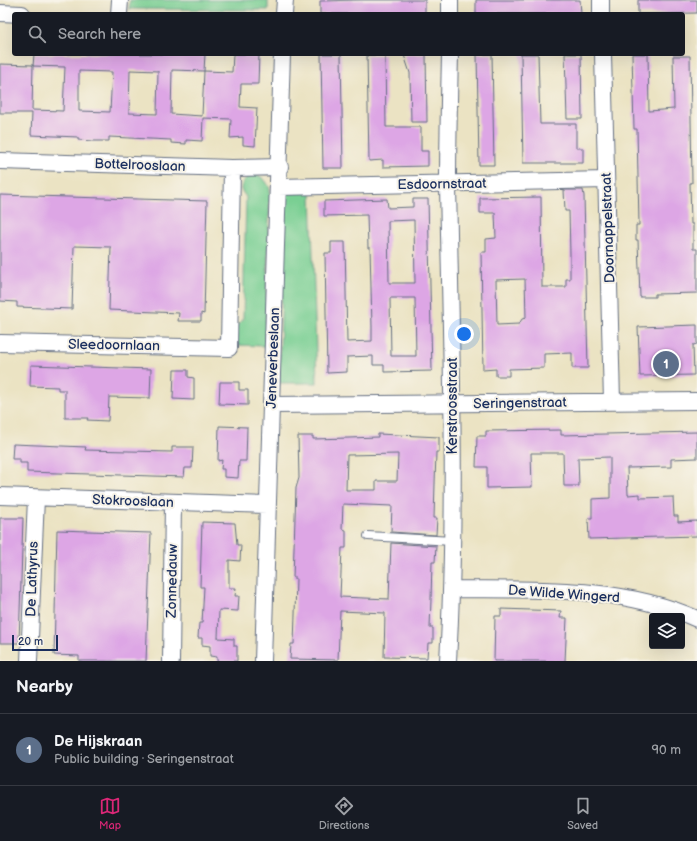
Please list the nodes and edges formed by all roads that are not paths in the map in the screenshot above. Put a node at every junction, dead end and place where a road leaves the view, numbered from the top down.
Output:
1 (120, 0) edge
2 (285, 0) edge
3 (450, 0) edge
4 (601, 0) edge
5 (120, 12) edge
6 (284, 12) edge
7 (450, 12) edge
8 (601, 12) edge
9 (0, 13) edge
10 (12, 14) edge
11 (282, 56) edge
12 (450, 56) edge
13 (602, 56) edge
14 (0, 161) edge
15 (280, 167) junction
16 (232, 168) junction
17 (606, 180) junction
18 (448, 184) junction
19 (278, 187) junction
20 (0, 343) edge
21 (612, 401) junction
22 (697, 401) edge
23 (454, 404) junction
24 (271, 405) junction
25 (0, 496) edge
26 (36, 498) junction
27 (173, 502) junction
28 (266, 505) junction
29 (368, 536) dead end
30 (452, 541) junction
31 (452, 589) junction
32 (697, 619) edge
33 (29, 661) edge
34 (171, 661) edge
35 (263, 661) edge
36 (448, 661) edge

1 - 5 street
2 - 6 street
3 - 7 street
4 - 8 street
9 - 10 street
11 - 15 street, Jeneverbeslaan
12 - 18 street, Kerstroosstraat
13 - 17 street, Doornappelstraat
14 - 16 street, Bottelrooslaan
15 - 16 street, Bottelrooslaan
15 - 19 street, Jeneverbeslaan
16 - 20 street, Sleedoornlaan
17 - 18 street, Esdoornstraat
17 - 21 street, Doornappelstraat
18 - 19 street, Esdoornstraat
18 - 23 street, Kerstroosstraat
19 - 24 street, Jeneverbeslaan
21 - 22 street, Seringenstraat
21 - 23 street, Seringenstraat
23 - 24 street, Seringenstraat
23 - 30 street, Kerstroosstraat
24 - 28 street, Jeneverbeslaan
25 - 26 street, Stokrooslaan
26 - 27 street, Stokrooslaan
26 - 33 street, De Lathyrus
27 - 28 street, Stokrooslaan
27 - 34 street, Zonnedauw
28 - 35 street, Jeneverbeslaan
29 - 30 lane
30 - 31 street, Kerstroosstraat
31 - 32 street, De Wilde Wingerd
31 - 36 street, Kerstroosstraat

